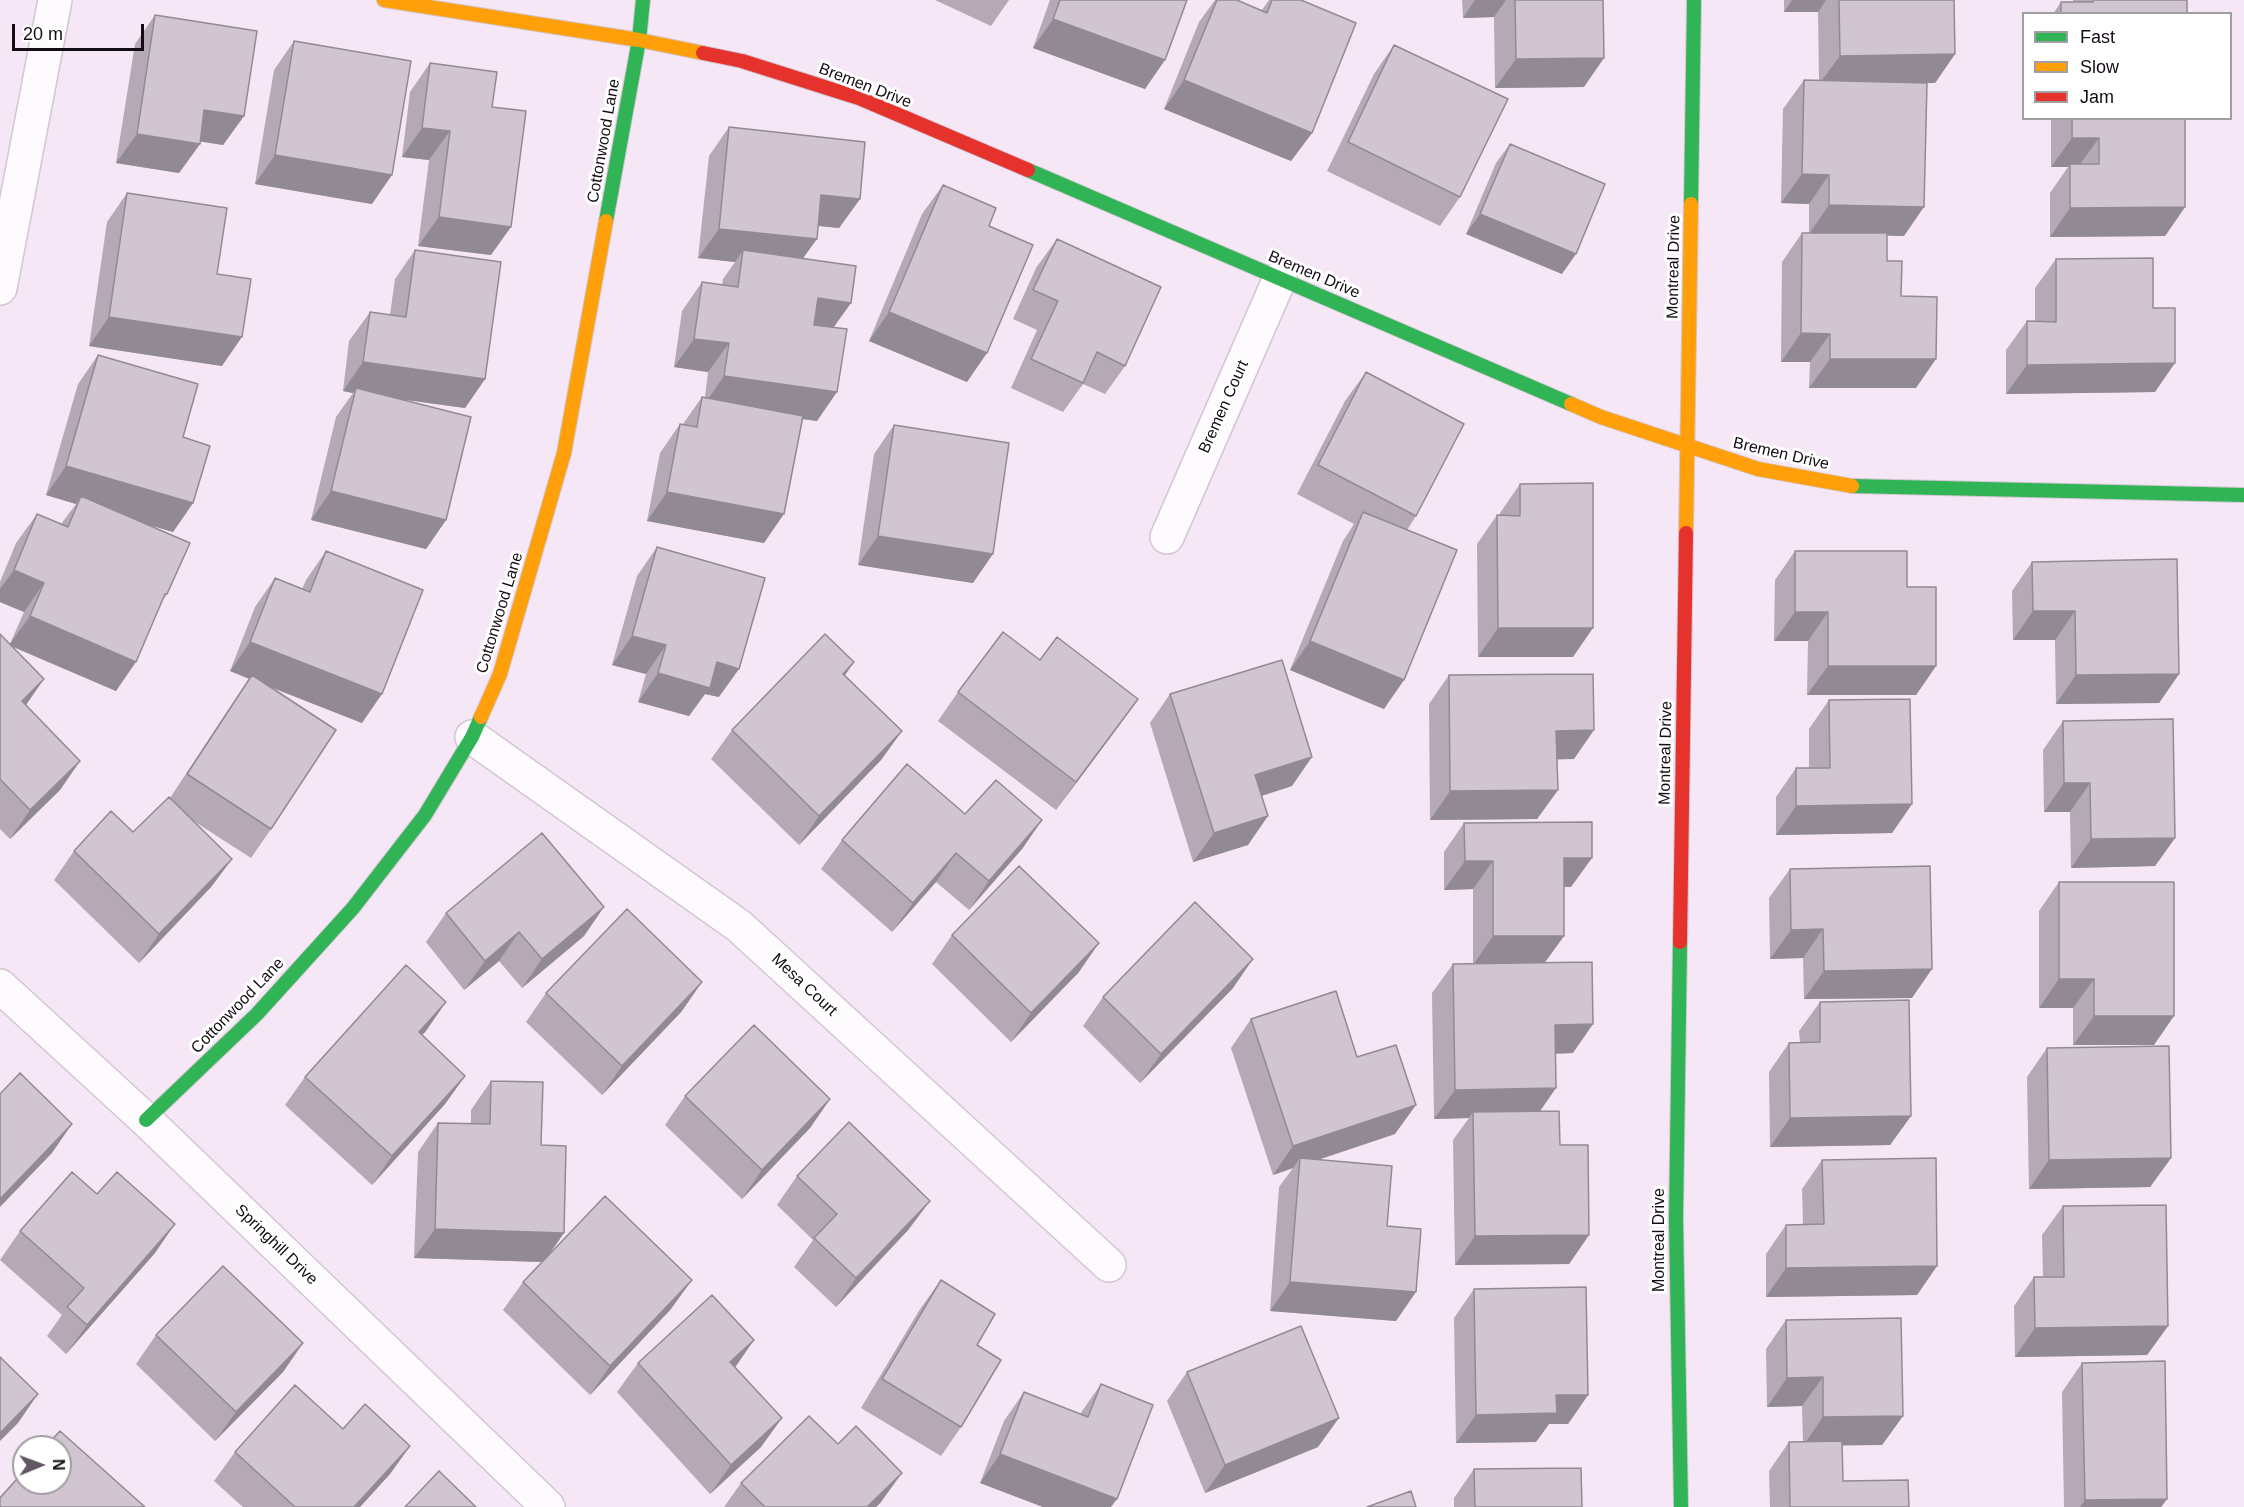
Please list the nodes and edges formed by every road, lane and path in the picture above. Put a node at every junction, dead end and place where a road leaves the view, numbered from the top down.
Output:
1 (55, 0) edge
2 (384, 0) edge
3 (643, 0) edge
4 (1694, 0) edge
5 (639, 40) junction
6 (1280, 278) junction
7 (0, 288) edge
8 (1688, 445) junction
9 (2244, 495) edge
10 (1167, 537) dead end
11 (472, 737) junction
12 (0, 986) edge
13 (146, 1120) junction
14 (1108, 1265) dead end
15 (548, 1507) edge
16 (1681, 1507) edge

1 - 7 street
2 - 5 street, Bremen Drive
3 - 5 street, Cottonwood Lane
4 - 8 street, Montreal Drive
5 - 6 street, Bremen Drive
5 - 11 street, Cottonwood Lane
6 - 8 street, Bremen Drive
6 - 10 street, Bremen Court
8 - 9 street, Bremen Drive
8 - 16 street, Montreal Drive
11 - 13 street, Cottonwood Lane
11 - 14 street, Mesa Court
12 - 13 street, Springhill Drive
13 - 15 street, Springhill Drive

